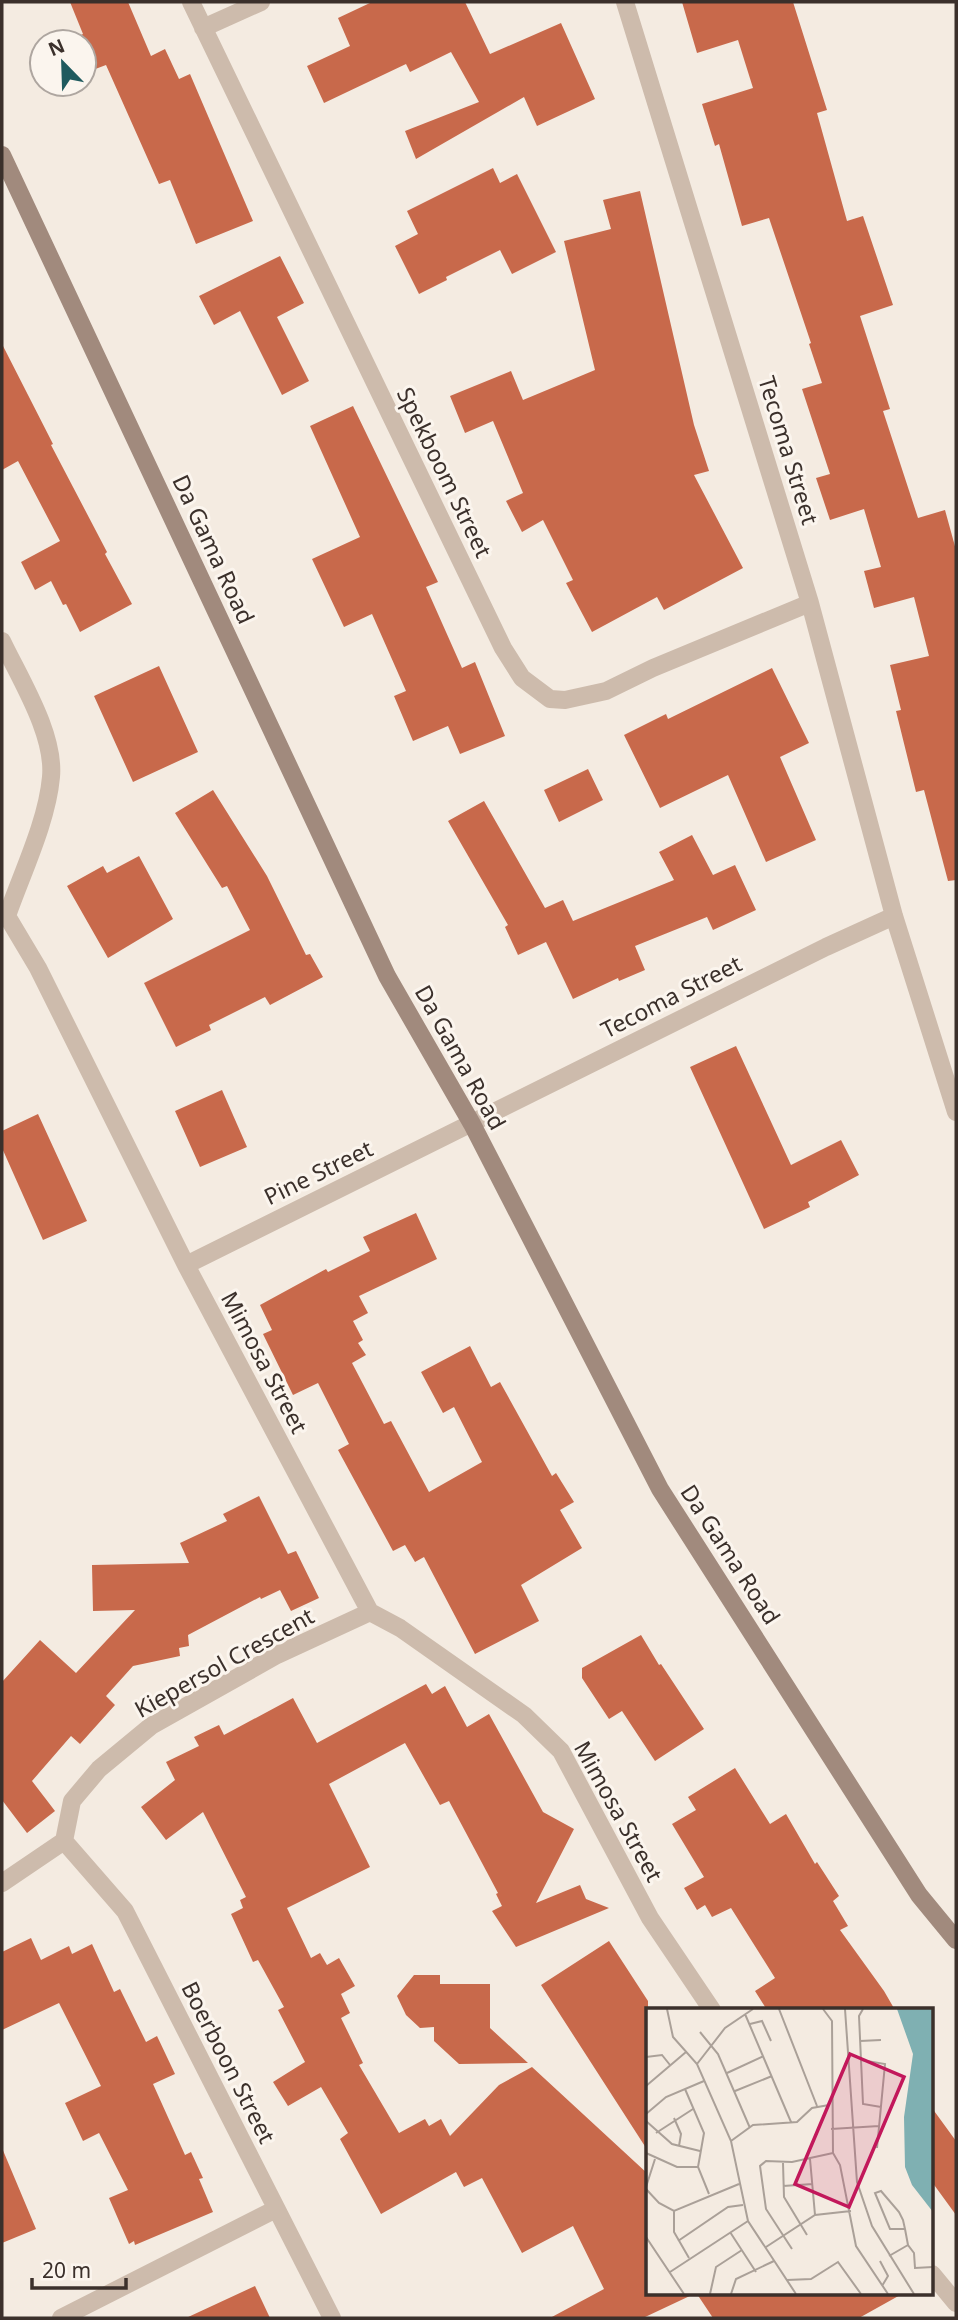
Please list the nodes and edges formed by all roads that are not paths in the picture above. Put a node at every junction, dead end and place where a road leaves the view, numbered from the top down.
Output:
1 (191, 2) edge
2 (261, 2) edge
3 (625, 2) edge
4 (204, 28) junction
5 (2, 155) edge
6 (810, 603) junction
7 (2, 641) edge
8 (894, 916) junction
9 (4, 917) edge
10 (956, 1112) edge
11 (472, 1124) junction
12 (186, 1265) junction
13 (370, 1612) junction
14 (64, 1841) junction
15 (2, 1883) edge
16 (956, 1940) edge
17 (711, 2008) edge
18 (276, 2209) junction
19 (934, 2276) edge
20 (956, 2303) edge
21 (61, 2318) edge
22 (332, 2318) edge

1 - 4 street, Spekboom Street
2 - 4 street
3 - 6 street, Tecoma Street
4 - 6 street, Spekboom Street
5 - 11 street, Da Gama Road
6 - 8 street, Tecoma Street
7 - 9 street, Mimosa Street
8 - 10 street, Tecoma Street
8 - 11 street, Tecoma Street
9 - 12 street, Mimosa Street
11 - 12 street, Pine Street
11 - 16 street, Da Gama Road
12 - 13 street, Mimosa Street
13 - 14 street, Kiepersol Crescent
13 - 17 street, Mimosa Street
14 - 15 street
14 - 18 street, Boerboon Street
18 - 21 street
18 - 22 street, Boerboon Street
19 - 20 street

